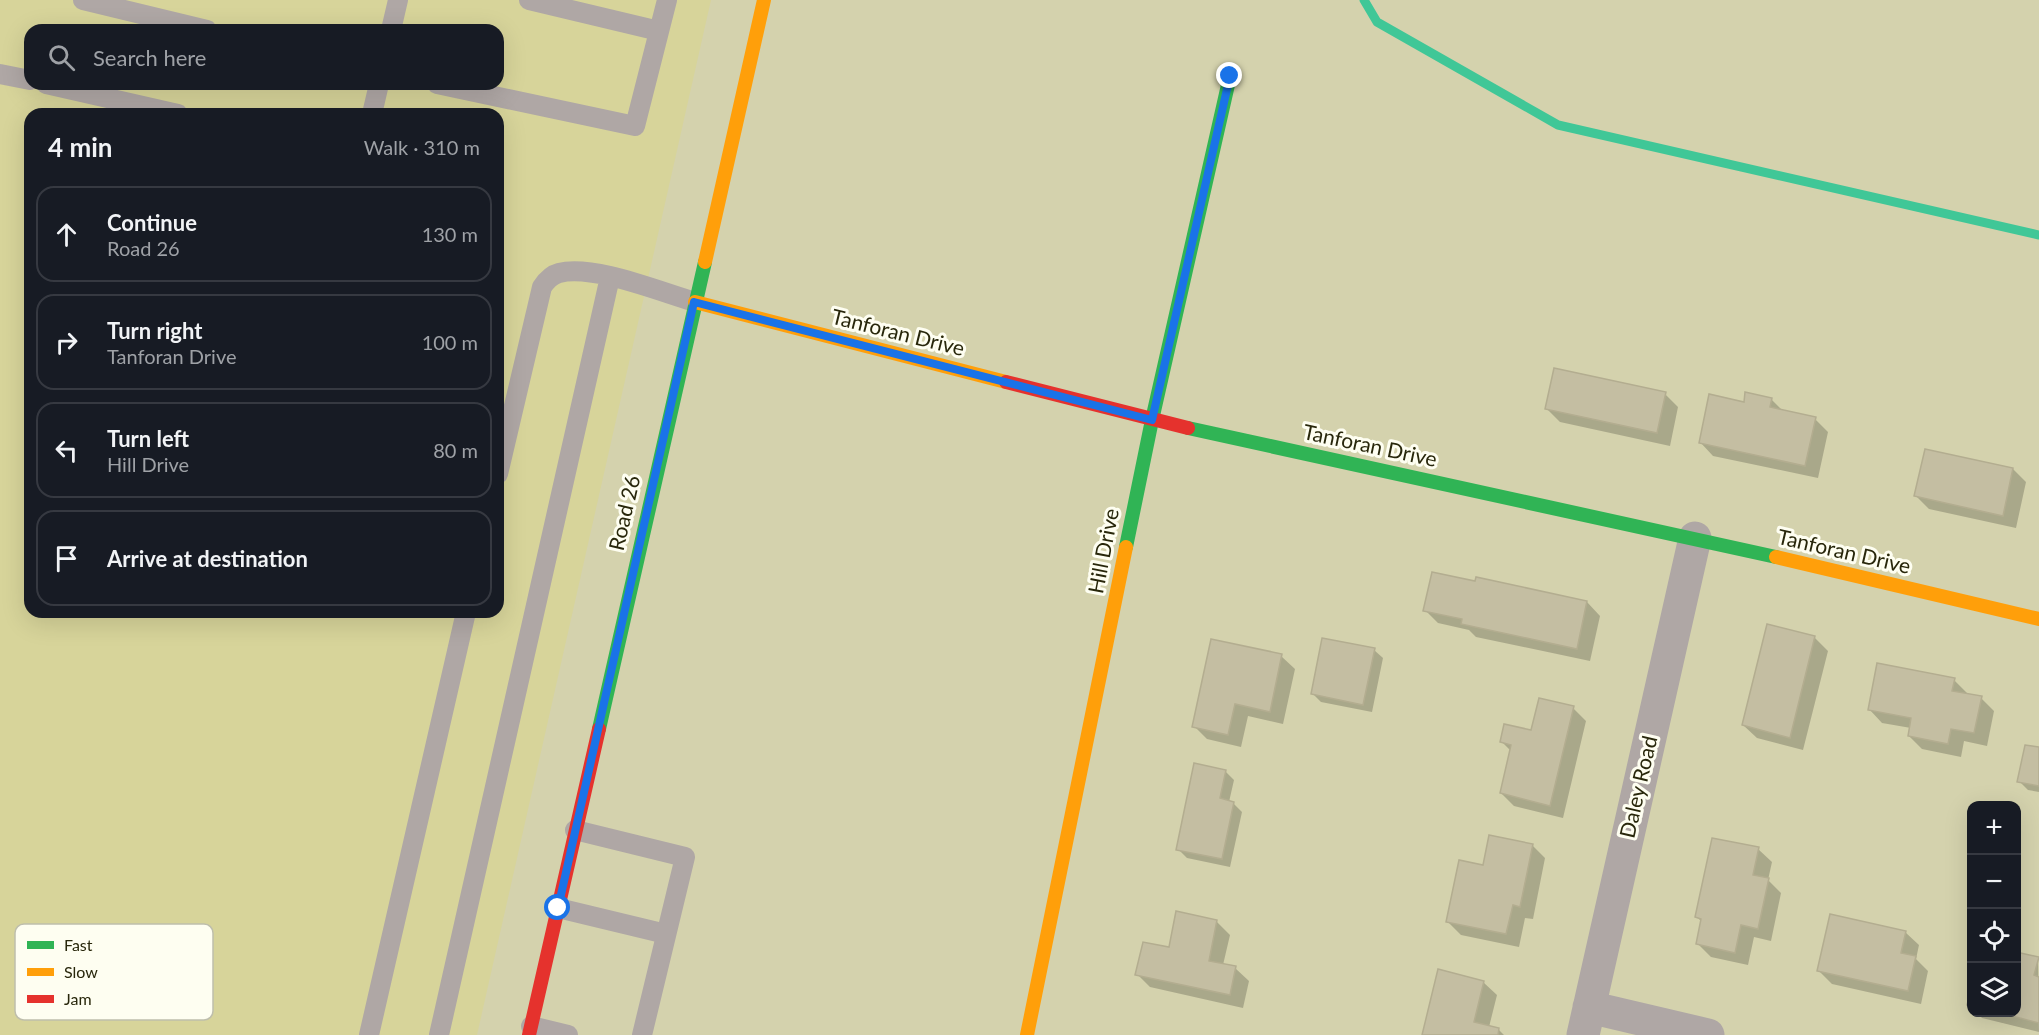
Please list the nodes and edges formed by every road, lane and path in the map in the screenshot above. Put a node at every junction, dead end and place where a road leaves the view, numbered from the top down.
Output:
1 (83, 0) edge
2 (398, 0) edge
3 (529, 0) edge
4 (667, 0) edge
5 (764, 0) edge
6 (182, 24) edge
7 (392, 24) edge
8 (659, 31) junction
9 (0, 74) edge
10 (1230, 76) dead end
11 (24, 79) edge
12 (72, 90) edge
13 (378, 90) edge
14 (464, 90) edge
15 (152, 108) edge
16 (373, 108) edge
17 (610, 277) junction
18 (694, 302) junction
19 (1152, 420) junction
20 (504, 448) edge
21 (1695, 538) junction
22 (465, 618) edge
23 (2039, 618) edge
24 (575, 830) junction
25 (558, 908) junction
26 (666, 934) junction
27 (1586, 1021) edge
28 (530, 1031) edge
29 (369, 1035) edge
30 (439, 1035) edge
31 (568, 1035) edge
32 (642, 1035) edge
33 (1027, 1035) edge
34 (1708, 1035) edge

1 - 6 lane
2 - 7 lane
3 - 8 lane
4 - 8 lane
5 - 18 street, Road 26
8 - 14 lane
9 - 11 lane
10 - 19 street, Hill Drive
12 - 15 lane
13 - 16 lane
17 - 18 lane
17 - 20 lane
17 - 30 lane
18 - 19 street, Tanforan Drive
18 - 24 street, Road 26
19 - 21 street, Tanforan Drive
19 - 33 street, Hill Drive
21 - 23 street, Tanforan Drive
21 - 27 street, Daley Road
22 - 29 lane
24 - 25 street, Road 26
24 - 26 lane
25 - 26 lane
25 - 28 street, Road 26
26 - 32 lane
27 - 34 street
28 - 31 lane

